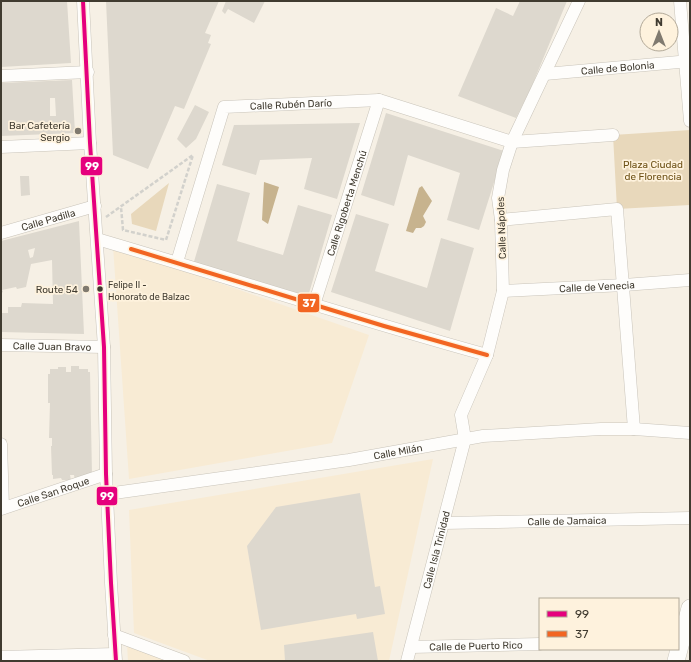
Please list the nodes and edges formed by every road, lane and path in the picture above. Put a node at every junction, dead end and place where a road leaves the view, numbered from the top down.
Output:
1 (84, 1) edge
2 (579, 1) edge
3 (680, 1) edge
4 (687, 62) edge
5 (88, 72) junction
6 (545, 74) junction
7 (1, 76) edge
8 (379, 100) junction
9 (690, 121) edge
10 (613, 135) dead end
11 (512, 142) junction
12 (90, 143) junction
13 (1, 147) edge
14 (94, 206) junction
15 (121, 207) junction
16 (501, 220) junction
17 (96, 224) junction
18 (1, 233) edge
19 (97, 239) junction
20 (177, 262) junction
21 (690, 280) edge
22 (624, 285) junction
23 (503, 290) junction
24 (314, 305) junction
25 (1, 345) edge
26 (104, 347) junction
27 (487, 355) junction
28 (634, 429) junction
29 (690, 433) edge
30 (466, 440) junction
31 (1, 444) edge
32 (106, 474) junction
33 (107, 494) junction
34 (2, 508) edge
35 (690, 518) edge
36 (444, 523) junction
37 (690, 608) edge
38 (114, 635) junction
39 (680, 641) edge
40 (539, 644) edge
41 (411, 647) junction
42 (678, 650) edge
43 (1, 657) edge
44 (86, 658) edge
45 (115, 658) edge
46 (184, 661) edge
47 (407, 661) edge
48 (676, 661) edge

1 - 5 street
2 - 6 street, Calle Nápoles
3 - 4 street
4 - 6 street, Calle de Bolonia
4 - 9 street
5 - 7 street
5 - 12 street
6 - 11 street, Calle Nápoles
8 - 11 street, Calle Rubén Darío
8 - 20 street, Calle Rubén Darío
8 - 24 street, Calle Rigoberta Menchú
10 - 11 street
11 - 16 street, Calle Nápoles
12 - 13 street
12 - 14 street
14 - 17 street
14 - 18 street, Calle Padilla
15 - 15 path
15 - 17 path
16 - 22 street
16 - 23 street, Calle Nápoles
17 - 19 street
19 - 20 street
19 - 26 street
20 - 24 street
21 - 22 street, Calle de Venecia
22 - 23 street, Calle de Venecia
22 - 28 street
23 - 27 street, Calle Nápoles
24 - 27 street
25 - 26 street, Calle Juan Bravo
26 - 32 street
27 - 30 street, Calle Nápoles
28 - 29 street, Calle Milán
28 - 30 street, Calle Milán
30 - 33 street, Calle Milán
30 - 36 street, Calle Isla Trinidad
31 - 34 street
32 - 33 street
32 - 34 street, Calle San Roque
33 - 38 street
35 - 36 street, Calle de Jamaica
36 - 41 street, Calle Isla Trinidad
37 - 39 main road
38 - 45 street
38 - 46 street
40 - 41 street, Calle de Puerto Rico
41 - 47 street, Calle Isla Trinidad
42 - 48 main road
43 - 44 street
44 - 45 street

